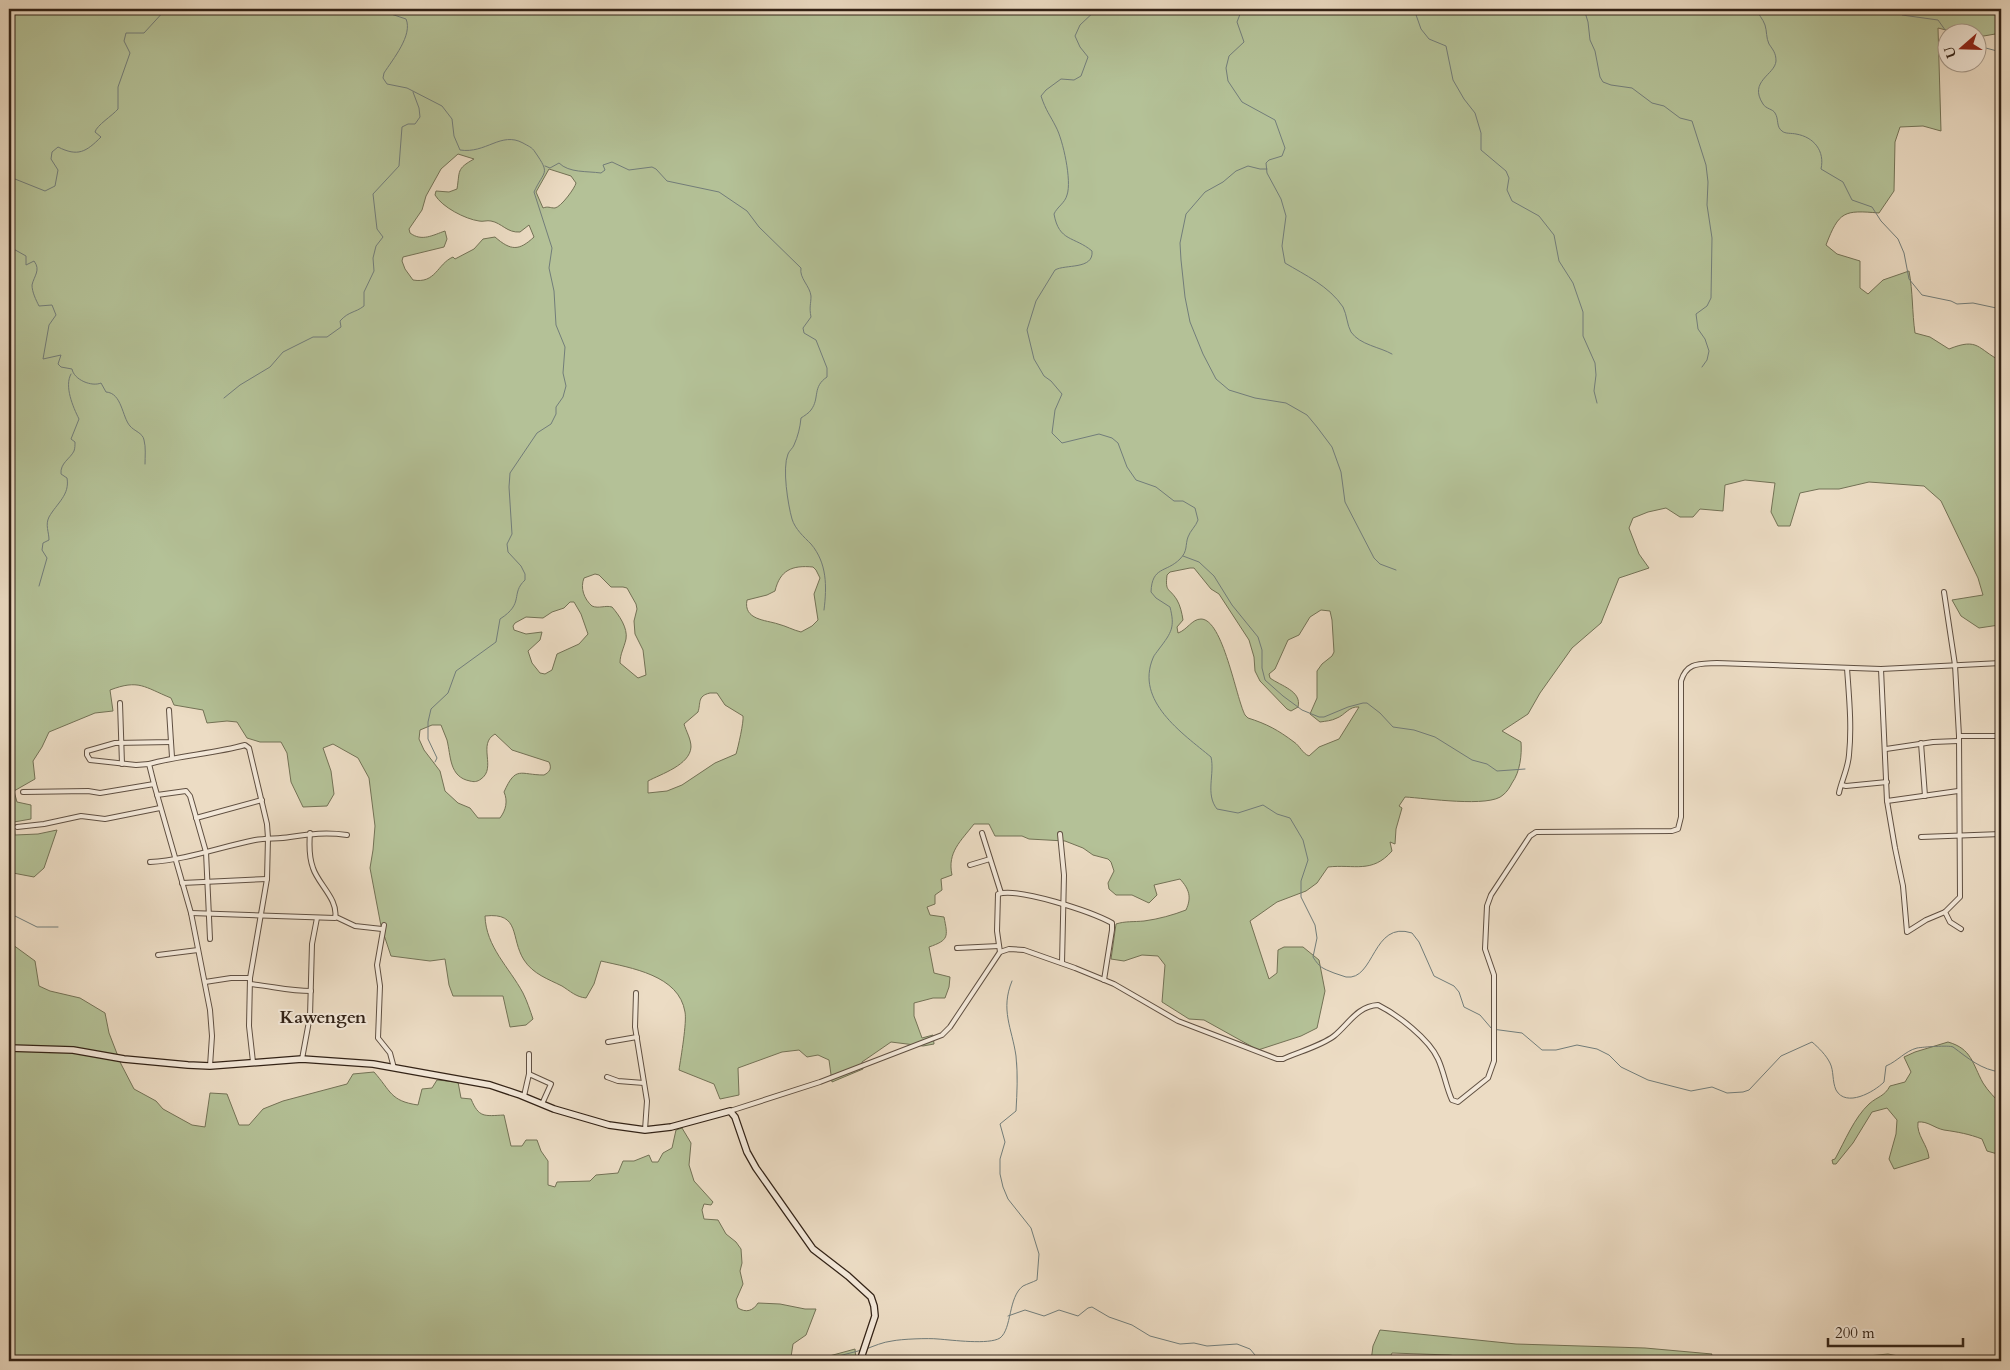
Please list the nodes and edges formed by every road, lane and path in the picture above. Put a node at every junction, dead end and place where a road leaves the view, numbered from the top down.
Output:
1 (1944, 592) dead end
2 (2001, 663) edge
3 (1955, 665) junction
4 (1847, 668) junction
5 (1881, 669) junction
6 (120, 703) dead end
7 (169, 710) dead end
8 (2001, 736) edge
9 (1958, 739) junction
10 (122, 742) junction
11 (171, 742) junction
12 (1921, 743) junction
13 (1886, 749) junction
14 (172, 757) junction
15 (122, 764) junction
16 (149, 764) junction
17 (1887, 782) junction
18 (154, 784) junction
19 (1842, 785) junction
20 (1958, 790) junction
21 (23, 792) dead end
22 (1839, 793) dead end
23 (157, 795) junction
24 (1925, 796) junction
25 (262, 800) junction
26 (1888, 801) junction
27 (160, 808) junction
28 (196, 818) junction
29 (17, 827) dead end
30 (310, 833) junction
31 (982, 833) dead end
32 (1060, 834) dead end
33 (2001, 834) edge
34 (347, 835) dead end
35 (1960, 835) junction
36 (1921, 837) dead end
37 (268, 838) junction
38 (206, 852) junction
39 (175, 859) junction
40 (990, 859) junction
41 (150, 862) dead end
42 (970, 865) dead end
43 (267, 879) junction
44 (207, 881) junction
45 (182, 883) junction
46 (1001, 893) junction
47 (1063, 904) junction
48 (1945, 912) junction
49 (191, 913) junction
50 (209, 914) junction
51 (261, 915) junction
52 (336, 917) junction
53 (317, 918) junction
54 (1961, 929) dead end
55 (210, 939) dead end
56 (998, 946) junction
57 (956, 948) dead end
58 (198, 950) junction
59 (1000, 952) junction
60 (158, 955) dead end
61 (1062, 963) junction
62 (250, 978) junction
63 (1104, 980) junction
64 (205, 982) junction
65 (250, 984) junction
66 (311, 991) junction
67 (636, 993) dead end
68 (637, 1037) junction
69 (608, 1042) dead end
70 (9, 1048) edge
71 (529, 1054) dead end
72 (302, 1059) junction
73 (253, 1062) junction
74 (210, 1066) junction
75 (394, 1068) junction
76 (529, 1074) junction
77 (607, 1077) dead end
78 (644, 1083) junction
79 (524, 1096) junction
80 (542, 1104) junction
81 (730, 1111) junction
82 (644, 1130) junction
83 (860, 1361) edge

1 - 3 street
2 - 3 street
3 - 5 street
3 - 9 street
4 - 5 street
4 - 19 street
4 - 63 street
5 - 13 street
6 - 10 street
7 - 11 street
8 - 9 street
9 - 12 street
9 - 20 street
10 - 11 street
10 - 15 street
10 - 15 street
11 - 14 street
12 - 13 street
12 - 24 street
13 - 17 street
14 - 16 street
14 - 25 street
15 - 16 street
16 - 18 street
17 - 19 street
17 - 26 street
18 - 21 street
18 - 23 street
19 - 22 street
20 - 24 street
20 - 35 street
23 - 27 street
23 - 28 street
24 - 26 street
25 - 28 street
25 - 37 street
26 - 48 street
27 - 29 street
27 - 39 street
28 - 38 street
30 - 34 street
30 - 37 street
30 - 52 street
31 - 40 street
32 - 47 street
33 - 35 street
35 - 36 street
35 - 48 street
37 - 38 street
37 - 43 street
38 - 39 street
38 - 44 street
39 - 41 street
39 - 45 street
40 - 42 street
40 - 46 street
43 - 44 street
43 - 51 street
44 - 45 street
44 - 50 street
45 - 49 street
46 - 47 street
46 - 56 street
47 - 61 street
47 - 63 street
48 - 54 street
49 - 50 street
49 - 58 street
50 - 51 street
50 - 55 street
51 - 53 street
51 - 62 street
52 - 53 street
52 - 75 street
53 - 66 street
56 - 57 street
56 - 59 street
58 - 60 street
58 - 64 street
59 - 61 street
59 - 81 street
61 - 63 street
62 - 64 street
62 - 65 street
64 - 74 street
65 - 66 street
65 - 73 street
66 - 72 street
67 - 68 street
68 - 69 street
68 - 78 street
70 - 74 main road
71 - 76 street
72 - 73 main road
72 - 75 main road
73 - 74 main road
75 - 79 main road
76 - 79 street
76 - 80 street
77 - 78 street
78 - 82 street
79 - 80 main road
80 - 82 main road
81 - 82 main road
81 - 83 main road

